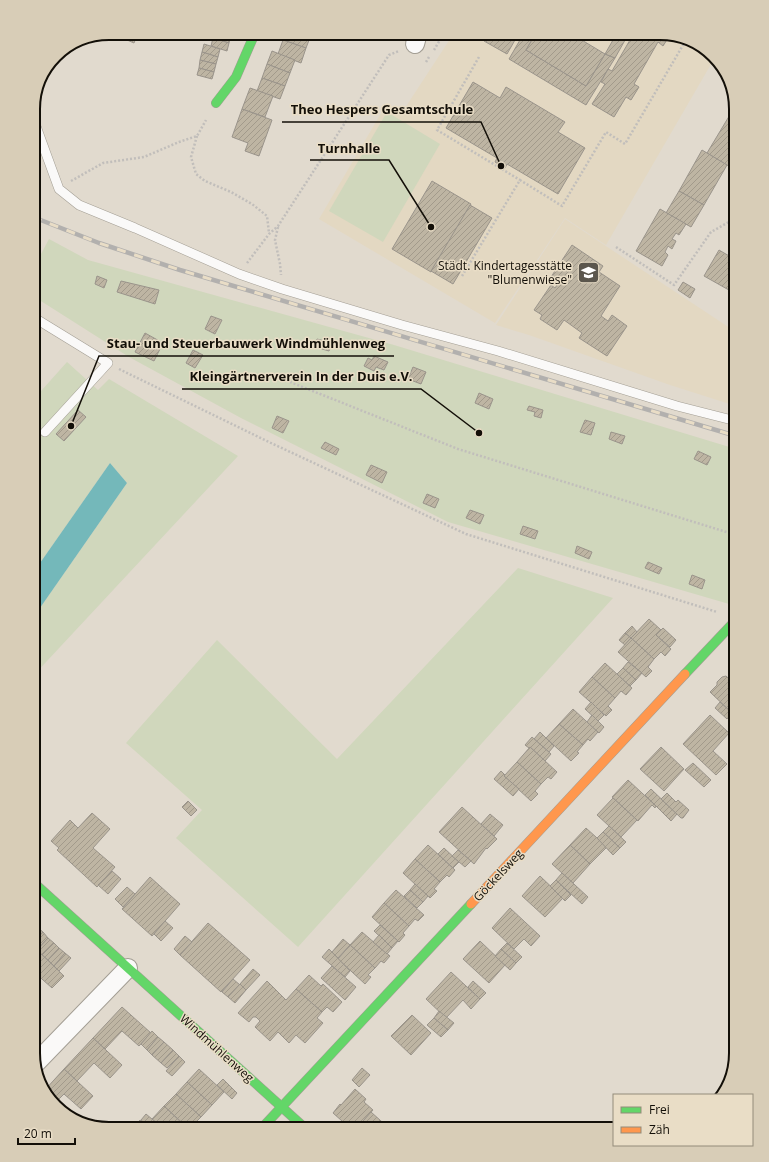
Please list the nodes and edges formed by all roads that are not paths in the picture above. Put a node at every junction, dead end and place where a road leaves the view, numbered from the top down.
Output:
1 (252, 40) edge
2 (216, 103) road end
3 (40, 137) edge
4 (40, 321) edge
5 (729, 419) edge
6 (45, 432) dead end
7 (729, 627) edge
8 (40, 888) edge
9 (128, 968) junction
10 (41, 1058) edge
11 (281, 1106) junction
12 (267, 1122) edge
13 (298, 1122) edge

1 - 2 street
3 - 5 lane
4 - 6 lane
7 - 11 street, Göckelsweg
8 - 9 street, Windmühlenweg
9 - 10 street
9 - 11 street, Windmühlenweg
11 - 12 street, Göckelsweg
11 - 13 street, Windmühlenweg

